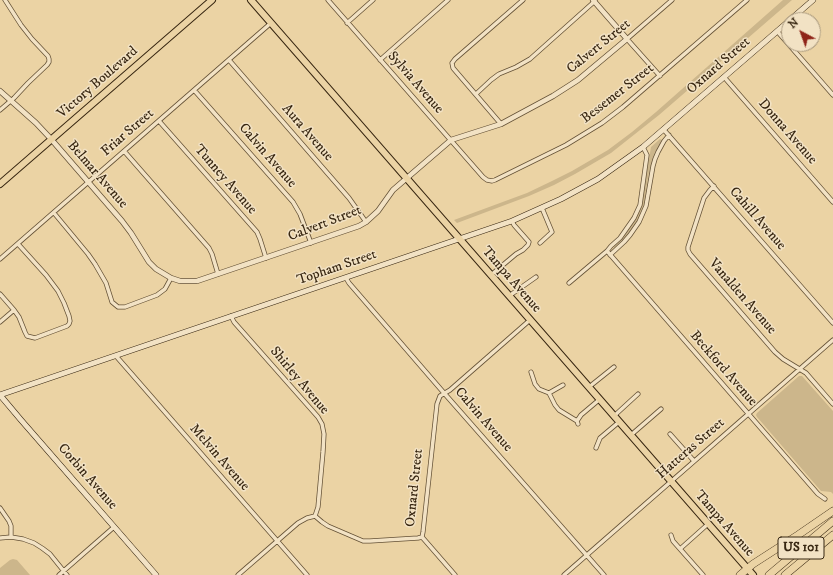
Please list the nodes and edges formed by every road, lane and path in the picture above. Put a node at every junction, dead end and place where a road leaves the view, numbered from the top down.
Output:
1 (5, 0) edge
2 (212, 0) edge
3 (251, 0) edge
4 (328, 0) edge
5 (373, 0) edge
6 (448, 0) edge
7 (523, 0) edge
8 (672, 0) edge
9 (747, 0) edge
10 (813, 0) edge
11 (594, 1) edge
12 (799, 12) edge
13 (271, 23) junction
14 (347, 23) junction
15 (781, 27) edge
16 (777, 31) junction
17 (627, 39) junction
18 (229, 60) junction
19 (380, 60) junction
20 (660, 76) junction
21 (724, 77) junction
22 (194, 90) junction
23 (0, 91) edge
24 (476, 94) junction
25 (833, 95) edge
26 (10, 101) junction
27 (0, 110) edge
28 (159, 121) junction
29 (501, 124) junction
30 (664, 130) junction
31 (669, 135) junction
32 (51, 139) junction
33 (451, 140) junction
34 (643, 147) junction
35 (124, 151) junction
36 (407, 178) junction
37 (487, 180) joint
38 (88, 182) junction
39 (0, 184) edge
40 (714, 186) junction
41 (833, 202) edge
42 (542, 208) junction
43 (54, 213) junction
44 (512, 221) junction
45 (366, 222) junction
46 (460, 239) junction
47 (311, 243) junction
48 (540, 243) dead end
49 (18, 244) junction
50 (608, 253) junction
51 (266, 258) junction
52 (0, 259) edge
53 (218, 274) junction
54 (491, 275) junction
55 (536, 276) dead end
56 (171, 278) junction
57 (346, 278) junction
58 (569, 284) dead end
59 (0, 294) edge
60 (509, 296) junction
61 (14, 310) junction
62 (231, 316) junction
63 (530, 320) junction
64 (0, 322) edge
65 (833, 323) edge
66 (833, 340) edge
67 (116, 356) junction
68 (614, 367) dead end
69 (800, 369) junction
70 (531, 372) dead end
71 (563, 385) dead end
72 (589, 387) junction
73 (444, 393) junction
74 (549, 393) junction
75 (638, 394) dead end
76 (0, 395) edge
77 (600, 399) junction
78 (833, 404) edge
79 (661, 409) dead end
80 (749, 414) junction
81 (614, 416) junction
82 (619, 422) junction
83 (670, 434) dead end
84 (631, 435) junction
85 (596, 448) dead end
86 (694, 461) junction
87 (671, 481) junction
88 (825, 499) dead end
89 (0, 508) edge
90 (833, 511) edge
91 (314, 516) junction
92 (833, 521) edge
93 (708, 524) junction
94 (114, 527) junction
95 (671, 535) dead end
96 (833, 535) edge
97 (10, 537) junction
98 (422, 537) junction
99 (0, 538) edge
100 (277, 541) junction
101 (680, 549) junction
102 (587, 555) junction
103 (747, 568) junction
104 (64, 571) junction
105 (59, 575) edge
106 (67, 575) edge
107 (156, 575) edge
108 (238, 575) edge
109 (307, 575) edge
110 (455, 575) edge
111 (564, 575) edge
112 (604, 575) edge
113 (703, 575) edge
114 (740, 575) edge
115 (753, 575) edge
116 (769, 575) edge
117 (785, 575) edge

1 - 26 street
2 - 32 main road, Victory Boulevard
3 - 13 main road, Tampa Avenue
4 - 14 street, Sylvia Avenue
5 - 14 street
6 - 19 street
7 - 24 street
8 - 17 street, Calvert Street
9 - 20 street, Bessemer Street
10 - 12 main road, Oxnard Street
11 - 17 street
11 - 24 street
13 - 18 street, Friar Street
13 - 36 main road, Tampa Avenue
14 - 19 street, Sylvia Avenue
15 - 16 main road, Oxnard Street
16 - 21 main road, Oxnard Street
16 - 25 street
17 - 20 street
17 - 29 street, Calvert Street
18 - 22 street, Friar Street
18 - 45 street, Aura Avenue
19 - 33 street, Sylvia Avenue
20 - 37 street, Bessemer Street
21 - 30 main road, Oxnard Street
21 - 41 street, Donna Avenue
22 - 28 street, Friar Street
22 - 47 street, Calvin Avenue
23 - 26 street, Belmar Avenue
24 - 29 street
26 - 27 street
26 - 32 street, Belmar Avenue
28 - 35 street, Friar Street
28 - 51 street, Tunney Avenue
29 - 33 street, Calvert Street
30 - 31 street, Cahill Avenue
30 - 34 main road, Topham Street
31 - 40 street, Cahill Avenue
31 - 50 street
32 - 38 street, Belmar Avenue
32 - 39 main road, Victory Boulevard
33 - 36 street, Calvert Street
33 - 37 street, Sylvia Avenue
34 - 42 main road, Topham Street
34 - 50 street
35 - 38 street, Friar Street
35 - 53 street
36 - 45 street, Calvert Street
36 - 46 main road, Tampa Avenue
38 - 43 street, Friar Street
38 - 56 street, Belmar Avenue
40 - 65 street, Cahill Avenue
40 - 69 street, Vanalden Avenue
42 - 44 main road, Topham Street
42 - 48 street
43 - 49 street, Friar Street
43 - 56 street
44 - 46 main road, Topham Street
44 - 54 street
45 - 47 street, Calvert Street
46 - 54 main road, Tampa Avenue
46 - 57 main road, Topham Street
47 - 51 street, Calvert Street
49 - 52 street, Friar Street
49 - 61 street
50 - 58 street
50 - 80 street, Beckford Avenue
51 - 53 street, Calvert Street
53 - 56 street, Calvert Street
54 - 60 main road, Tampa Avenue
55 - 60 street
57 - 62 main road, Topham Street
57 - 73 street, Calvin Avenue
59 - 61 street
60 - 63 main road, Tampa Avenue
61 - 64 street
62 - 67 main road, Topham Street
62 - 91 street, Shirley Avenue
63 - 72 main road, Tampa Avenue
63 - 73 street, Oxnard Street
66 - 69 street, Hatteras Street
67 - 76 main road, Topham Street
67 - 100 street, Melvin Avenue
68 - 72 street
69 - 78 street, Vanalden Avenue
69 - 80 street, Hatteras Street
70 - 74 street
71 - 74 street
72 - 77 main road, Tampa Avenue
73 - 98 street, Oxnard Street
73 - 102 street, Calvin Avenue
74 - 77 street
75 - 81 street
76 - 94 main road, Corbin Avenue
77 - 81 main road, Tampa Avenue
79 - 84 street
80 - 86 street, Hatteras Street
80 - 88 street, Beckford Avenue
81 - 82 main road, Tampa Avenue
82 - 84 main road, Tampa Avenue
82 - 85 street
83 - 86 street
84 - 87 main road, Tampa Avenue
86 - 87 street, Hatteras Street
87 - 93 main road, Tampa Avenue
87 - 102 street, Hatteras Street
89 - 97 street
90 - 103 highway
91 - 98 street, Oxnard Street
91 - 100 street
92 - 116 highway, US 101
93 - 101 street
93 - 103 main road, Tampa Avenue
94 - 104 street
94 - 107 main road, Corbin Avenue
95 - 101 street
96 - 117 highway, US 101
97 - 99 street
97 - 104 street
98 - 110 street
100 - 108 street
100 - 109 street, Melvin Avenue
101 - 113 street
102 - 111 street, Hatteras Street
102 - 112 street, Calvin Avenue
103 - 114 highway
103 - 115 main road, Tampa Avenue
104 - 105 street
104 - 106 street

